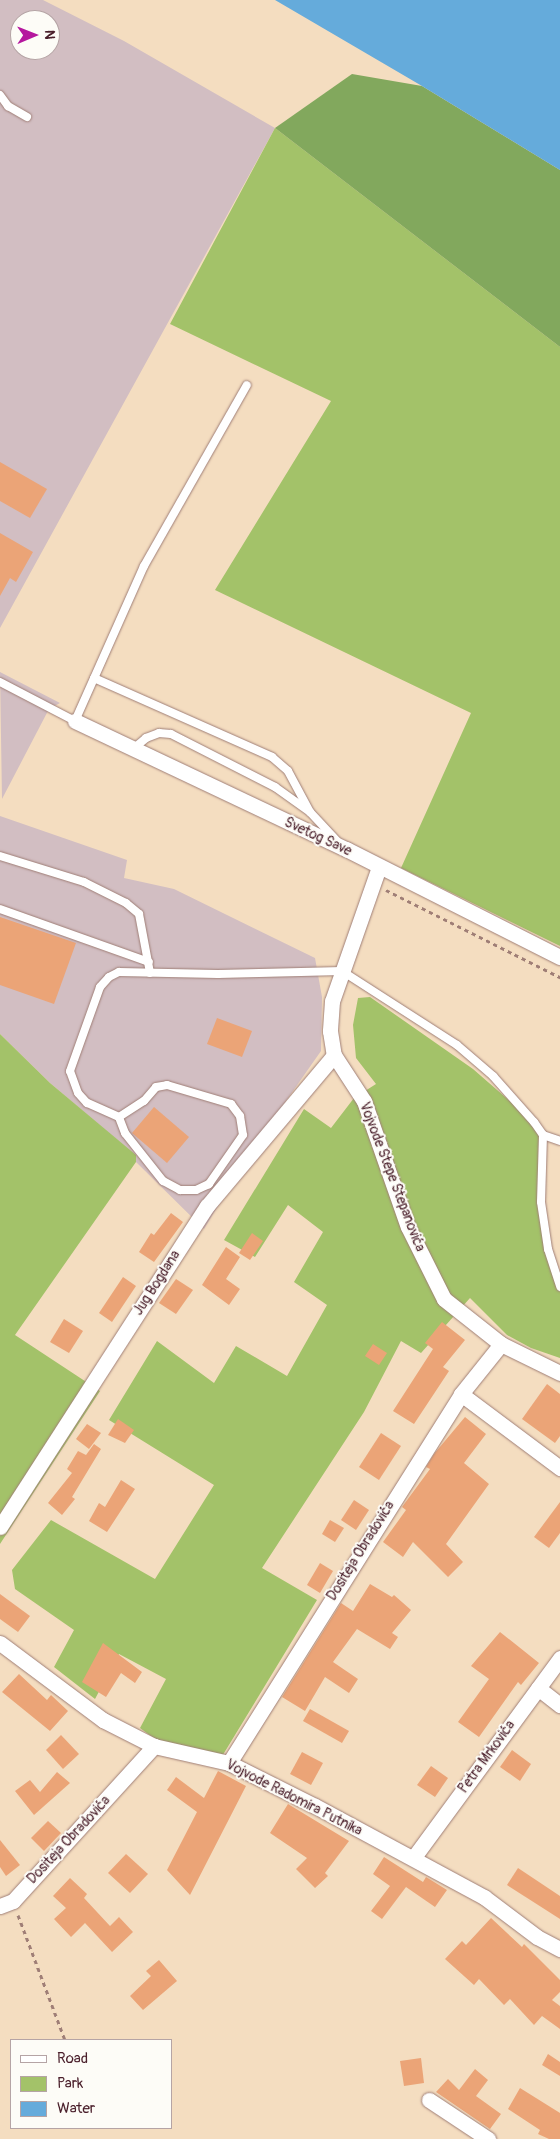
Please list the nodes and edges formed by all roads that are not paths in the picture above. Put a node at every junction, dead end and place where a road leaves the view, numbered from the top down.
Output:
1 (0, 95) edge
2 (27, 117) dead end
3 (247, 386) dead end
4 (94, 678) junction
5 (0, 682) edge
6 (75, 721) junction
7 (133, 749) junction
8 (310, 812) junction
9 (346, 849) junction
10 (0, 856) edge
11 (376, 874) junction
12 (0, 909) edge
13 (560, 956) edge
14 (149, 962) junction
15 (342, 971) junction
16 (150, 973) junction
17 (334, 1055) junction
18 (119, 1117) junction
19 (543, 1135) junction
20 (560, 1141) edge
21 (560, 1287) edge
22 (501, 1344) junction
23 (560, 1374) edge
24 (461, 1394) junction
25 (560, 1468) edge
26 (0, 1527) edge
27 (0, 1643) edge
28 (560, 1658) edge
29 (538, 1688) junction
30 (560, 1705) edge
31 (154, 1746) junction
32 (229, 1763) junction
33 (414, 1857) junction
34 (6, 1903) edge
35 (560, 1949) edge
36 (430, 2100) dead end
37 (488, 2139) edge

1 - 2 lane
3 - 4 lane
4 - 6 lane
4 - 8 lane
5 - 6 lane
6 - 7 street, Svetog Save
7 - 8 lane
7 - 9 street, Svetog Save
8 - 9 lane
9 - 11 street, Svetog Save
10 - 14 lane
11 - 13 street, Svetog Save
11 - 15 street, Vojvode Stepe Stepanovića
12 - 14 lane
14 - 16 lane
15 - 16 lane
15 - 17 street, Vojvode Stepe Stepanovića
15 - 19 lane
16 - 18 lane
17 - 22 street, Vojvode Stepe Stepanovića
17 - 26 street, Jug Bogdana
18 - 18 lane
19 - 20 lane
19 - 21 lane
22 - 23 street, Vojvode Stepe Stepanovića
22 - 24 street, Dositeja Obradovića
24 - 25 street
24 - 32 street, Dositeja Obradovića
27 - 31 street, Vojvode Radomira Putnika
28 - 29 street, Petra Mrkovića
29 - 30 street
29 - 33 street, Petra Mrkovića
31 - 32 street, Vojvode Radomira Putnika
31 - 34 street, Dositeja Obradovića
32 - 33 street, Vojvode Radomira Putnika
33 - 35 street, Vojvode Radomira Putnika
36 - 37 street

